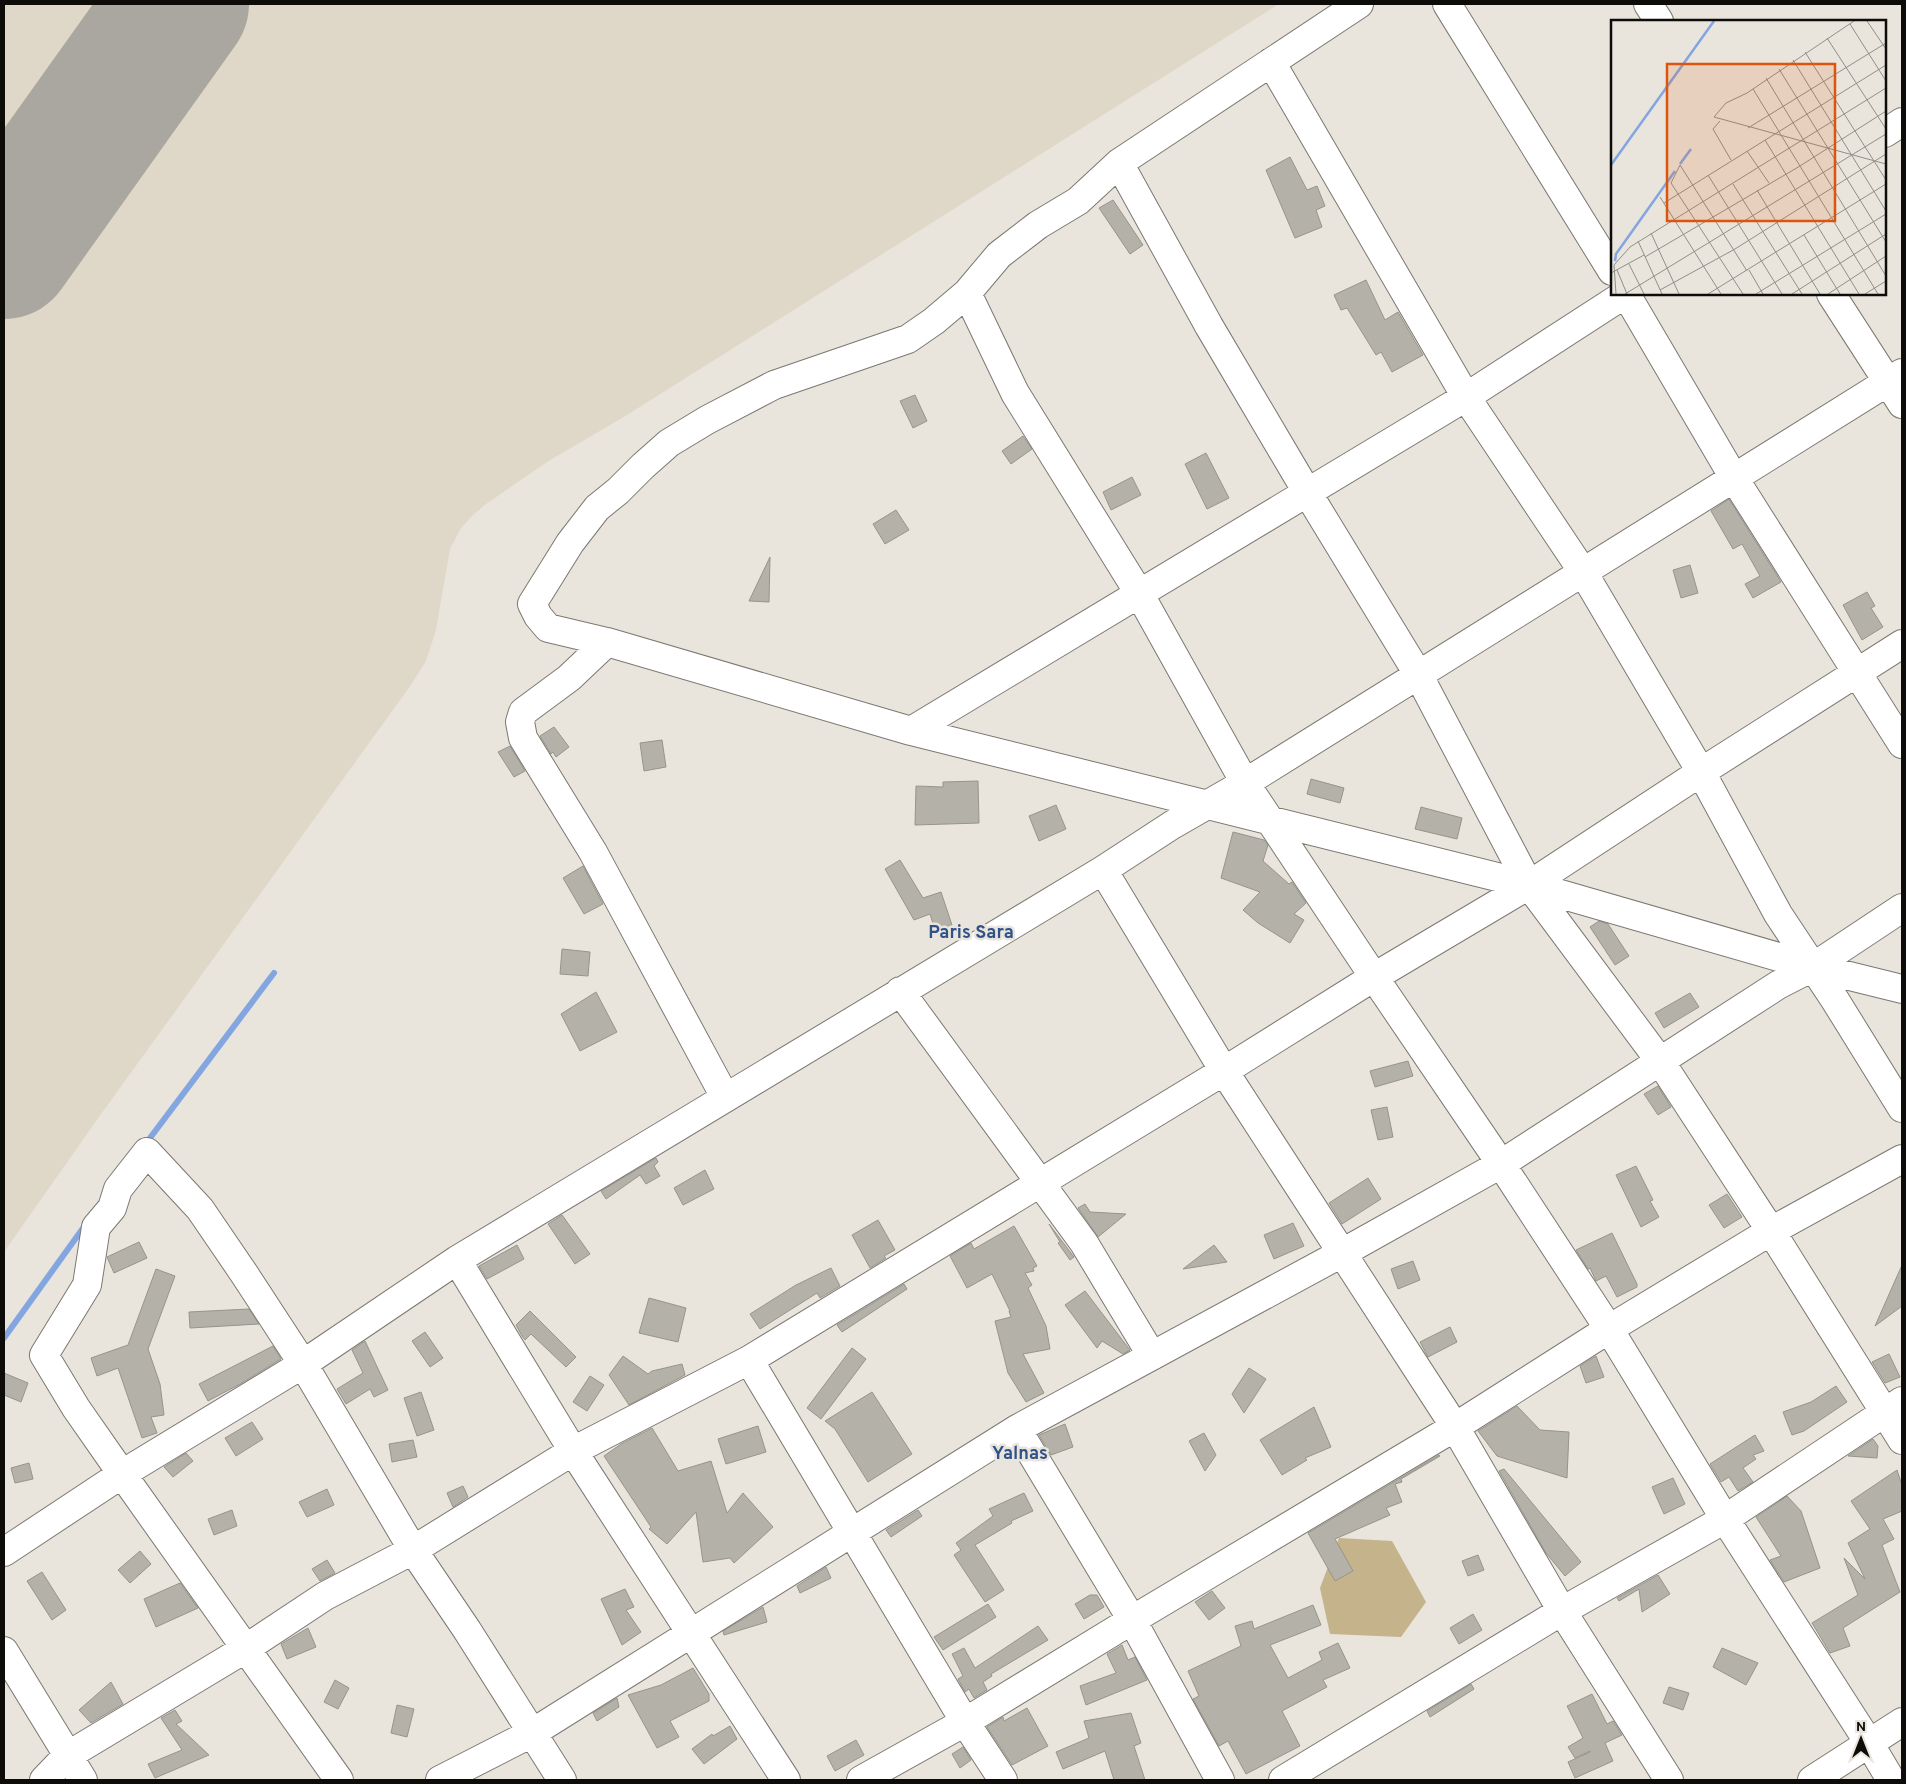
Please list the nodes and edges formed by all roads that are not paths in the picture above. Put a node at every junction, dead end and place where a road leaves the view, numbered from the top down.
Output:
1 (1358, 4) edge
2 (1447, 4) edge
3 (1648, 4) edge
4 (1658, 20) edge
5 (1271, 62) junction
6 (1902, 122) edge
7 (1886, 132) edge
8 (1119, 163) junction
9 (1611, 269) edge
10 (967, 293) junction
11 (1624, 295) edge
12 (1627, 295) edge
13 (1832, 295) edge
14 (1895, 377) edge
15 (1466, 397) junction
16 (1902, 404) edge
17 (1734, 478) junction
18 (1307, 492) junction
19 (1583, 572) junction
20 (1139, 593) junction
21 (607, 642) junction
22 (1902, 644) edge
23 (1418, 674) junction
24 (1857, 674) junction
25 (911, 731) junction
26 (1902, 744) edge
27 (1701, 772) junction
28 (1245, 783) junction
29 (1207, 805) junction
30 (1271, 822) junction
31 (1103, 870) junction
32 (1529, 885) junction
33 (1902, 908) edge
34 (1812, 967) junction
35 (1374, 977) junction
36 (1902, 989) edge
37 (900, 992) junction
38 (1660, 1061) junction
39 (1224, 1071) junction
40 (725, 1097) junction
41 (1902, 1108) edge
42 (1902, 1160) edge
43 (1501, 1164) junction
44 (1040, 1182) junction
45 (1771, 1231) junction
46 (1342, 1253) junction
47 (457, 1260) junction
48 (1609, 1329) junction
49 (1152, 1356) junction
50 (749, 1360) junction
51 (303, 1364) junction
52 (1894, 1407) edge
53 (1455, 1427) junction
54 (1017, 1429) junction
55 (1902, 1440) edge
56 (573, 1451) junction
57 (122, 1474) junction
58 (1724, 1519) junction
59 (852, 1534) junction
60 (413, 1550) junction
61 (4, 1552) edge
62 (1562, 1612) junction
63 (1132, 1620) junction
64 (693, 1634) junction
65 (245, 1649) junction
66 (4, 1651) edge
67 (965, 1722) junction
68 (1902, 1722) edge
69 (532, 1734) junction
70 (1869, 1744) junction
71 (67, 1756) junction
72 (44, 1780) edge
73 (83, 1780) edge
74 (339, 1780) edge
75 (440, 1780) edge
76 (562, 1780) edge
77 (786, 1780) edge
78 (861, 1780) edge
79 (1003, 1780) edge
80 (1220, 1780) edge
81 (1283, 1780) edge
82 (1669, 1780) edge
83 (1812, 1780) edge
84 (1891, 1780) edge

1 - 5 street
2 - 9 street
3 - 4 street
5 - 8 street
5 - 15 street
6 - 7 street
8 - 10 street
8 - 18 street
10 - 20 street
10 - 21 street
11 - 15 street
12 - 17 street
13 - 14 street
14 - 16 street
14 - 17 street
15 - 18 street
15 - 19 street
17 - 19 street
17 - 24 street
18 - 20 street
18 - 23 street
19 - 23 street
19 - 27 street
20 - 25 street
20 - 28 street
21 - 25 street
21 - 40 street
22 - 24 street
23 - 28 street
23 - 32 street
24 - 26 street
24 - 27 street
25 - 29 street
27 - 32 street
27 - 34 street
28 - 29 street
28 - 30 street
29 - 30 street
29 - 31 street
30 - 32 street
30 - 35 street
31 - 37 street
31 - 39 street
32 - 34 street
32 - 35 street
32 - 38 street
33 - 34 street
34 - 36 street
34 - 38 street
34 - 41 street
35 - 39 street
35 - 43 street
37 - 40 street
37 - 44 street
38 - 43 street
38 - 45 street
39 - 44 street
39 - 46 street
40 - 47 street
42 - 45 street
43 - 46 street
43 - 48 street
44 - 49 street
44 - 50 street
45 - 48 street
45 - 52 street
46 - 49 street
46 - 53 street
47 - 51 street
47 - 56 street
48 - 53 street
48 - 58 street
49 - 54 street
50 - 56 street
50 - 59 street
51 - 57 street
51 - 57 street
51 - 60 street
52 - 55 street
52 - 58 street
53 - 62 street
53 - 63 street
54 - 59 street
54 - 63 street
56 - 60 street
56 - 64 street
57 - 61 street
57 - 65 street
58 - 62 street
58 - 70 street
59 - 64 street
59 - 67 street
60 - 65 street
60 - 69 street
62 - 81 street
62 - 82 street
63 - 67 street
63 - 80 street
64 - 69 street
64 - 77 street
65 - 71 street
65 - 74 street
66 - 71 street
67 - 78 street
67 - 79 street
68 - 70 street
69 - 75 street
69 - 76 street
70 - 83 street
70 - 84 street
71 - 72 street
71 - 73 street

